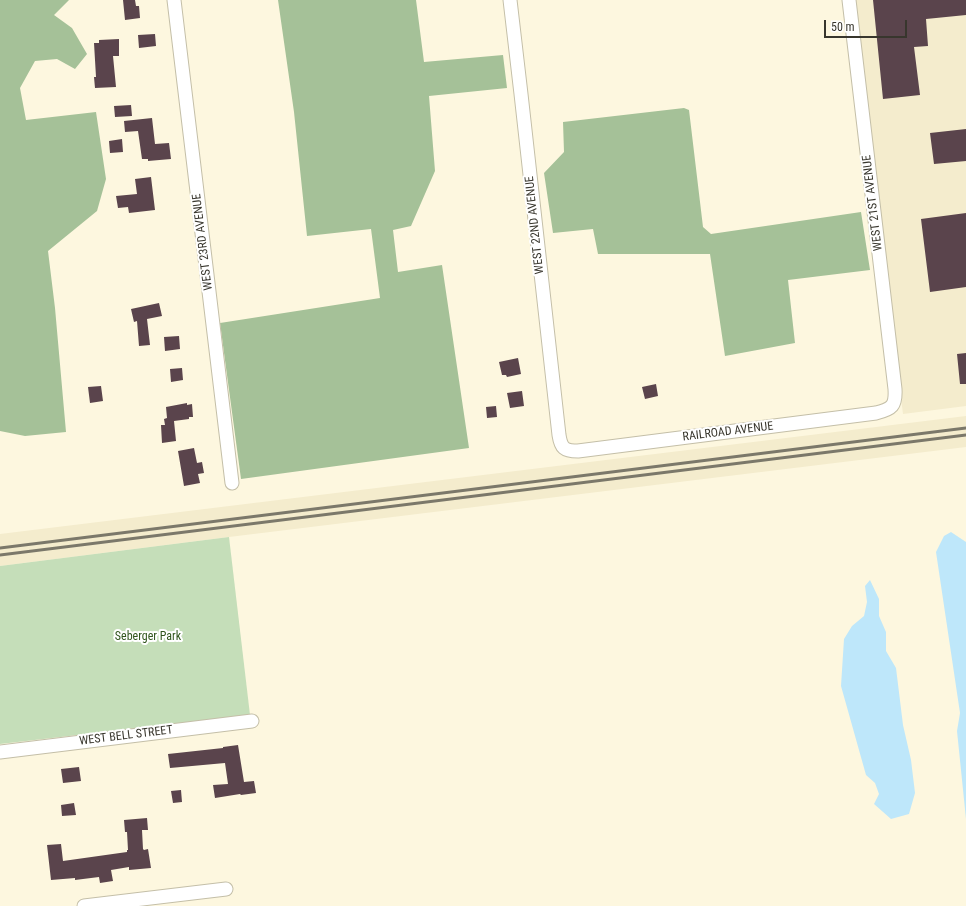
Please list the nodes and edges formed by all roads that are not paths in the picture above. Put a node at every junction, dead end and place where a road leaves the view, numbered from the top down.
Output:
1 (174, 0) edge
2 (510, 0) edge
3 (849, 0) edge
4 (892, 406) joint
5 (563, 448) joint
6 (232, 483) dead end
7 (252, 721) dead end
8 (0, 752) edge
9 (226, 889) dead end
10 (84, 906) edge

1 - 6 street, WEST 23RD AVENUE
2 - 5 street, WEST 22ND AVENUE
3 - 4 street, WEST 21ST AVENUE
4 - 5 street, RAILROAD AVENUE
7 - 8 street, WEST BELL STREET
9 - 10 street

